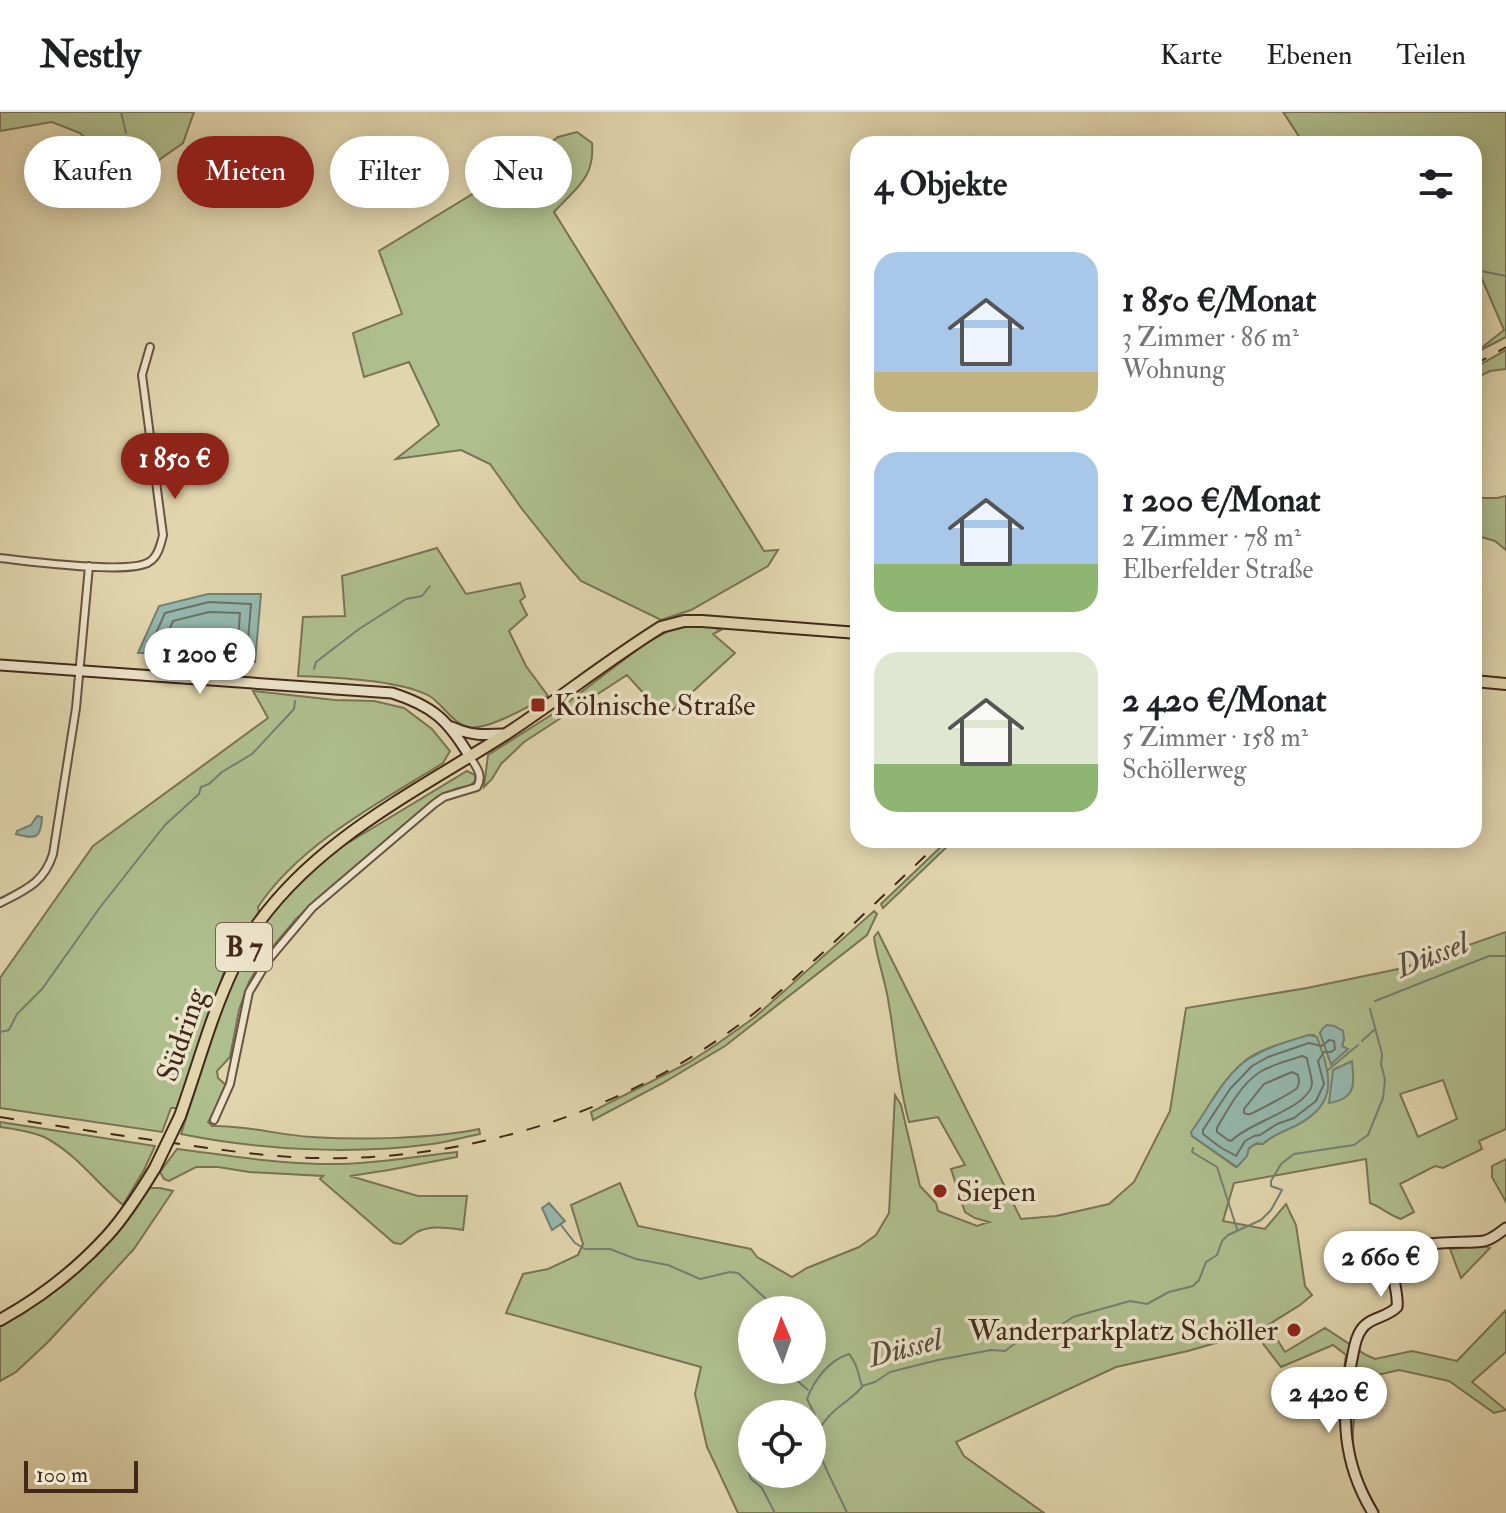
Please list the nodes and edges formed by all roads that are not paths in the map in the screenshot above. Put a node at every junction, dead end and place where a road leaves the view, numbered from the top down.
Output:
1 (150, 347) dead end
2 (0, 558) edge
3 (89, 566) junction
4 (850, 632) edge
5 (0, 665) edge
6 (80, 671) junction
7 (1482, 682) edge
8 (1506, 684) edge
9 (449, 725) junction
10 (505, 734) junction
11 (470, 757) junction
12 (0, 903) edge
13 (214, 1120) dead end
14 (1506, 1228) edge
15 (0, 1320) edge
16 (1373, 1513) edge

1 - 3 street
2 - 3 street
3 - 6 street
4 - 10 main road, B 7
5 - 6 street
6 - 9 street
6 - 12 street
7 - 8 main road
9 - 10 street
9 - 11 street
10 - 11 main road, B 7
11 - 13 street
11 - 15 main road, Südring / B 7, bridge
14 - 16 street

